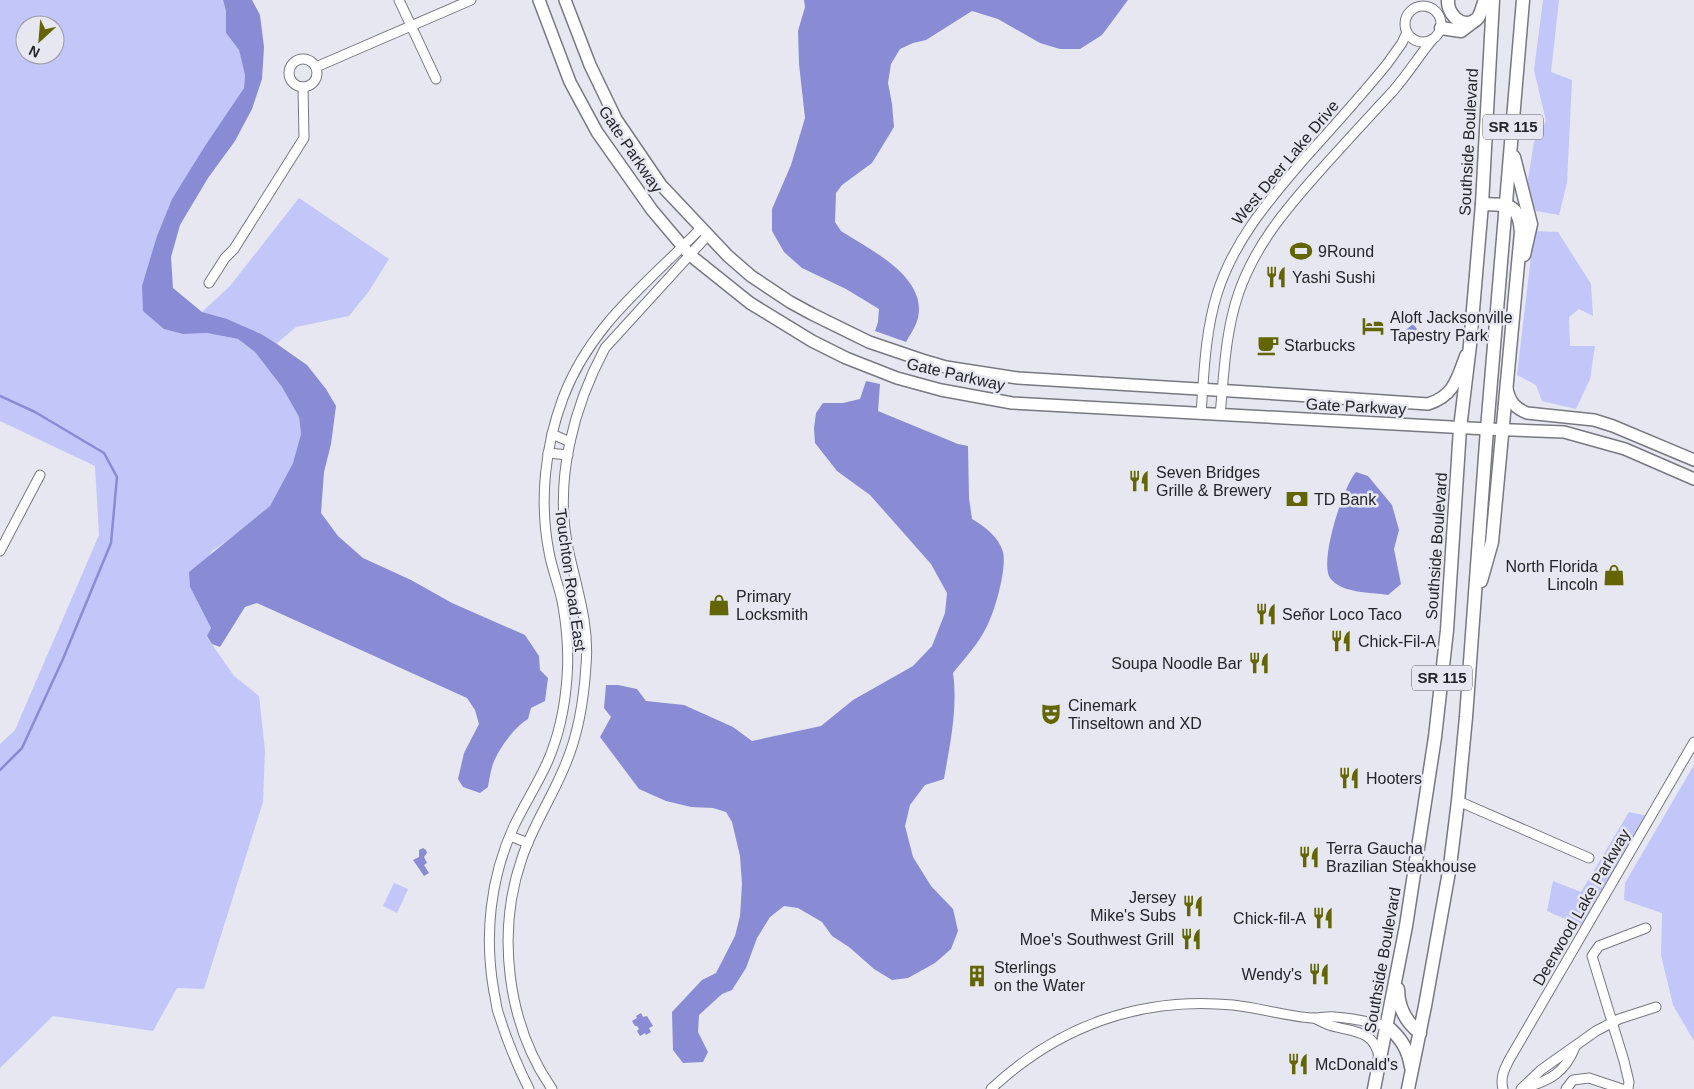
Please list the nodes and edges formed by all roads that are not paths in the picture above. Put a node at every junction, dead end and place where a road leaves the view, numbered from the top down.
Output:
1 (399, 0) edge
2 (471, 0) edge
3 (539, 0) edge
4 (566, 0) edge
5 (1443, 0) edge
6 (1448, 0) edge
7 (1485, 0) edge
8 (1492, 0) edge
9 (1517, 0) edge
10 (1524, 0) edge
11 (1421, 3) edge
12 (1439, 14) junction
13 (1474, 21) junction
14 (411, 26) junction
15 (1441, 28) junction
16 (1407, 32) junction
17 (1432, 40) junction
18 (1520, 49) junction
19 (316, 67) junction
20 (436, 79) dead end
21 (302, 87) junction
22 (1512, 145) junction
23 (1482, 204) junction
24 (1507, 205) junction
25 (705, 232) junction
26 (686, 251) junction
27 (209, 283) dead end
28 (1515, 289) junction
29 (1470, 346) junction
30 (1506, 384) junction
31 (1203, 390) junction
32 (1222, 391) junction
33 (1201, 414) junction
34 (1220, 415) junction
35 (1594, 420) junction
36 (1460, 428) junction
37 (1487, 429) junction
38 (1502, 430) junction
39 (552, 434) junction
40 (1589, 438) junction
41 (570, 442) junction
42 (548, 453) junction
43 (568, 455) junction
44 (1682, 455) junction
45 (1694, 460) edge
46 (1676, 472) junction
47 (40, 475) dead end
48 (1694, 479) edge
49 (0, 551) edge
50 (580, 598) junction
51 (563, 604) junction
52 (1474, 605) junction
53 (1694, 742) edge
54 (1458, 802) junction
55 (510, 836) junction
56 (528, 843) junction
57 (1589, 858) dead end
58 (1646, 928) dead end
59 (1398, 972) junction
60 (1656, 1007) dead end
61 (1313, 1018) junction
62 (1612, 1022) junction
63 (1387, 1026) junction
64 (1420, 1033) junction
65 (1575, 1047) junction
66 (534, 1059) junction
67 (1380, 1061) junction
68 (1550, 1064) junction
69 (519, 1067) junction
70 (1558, 1071) junction
71 (1412, 1072) junction
72 (542, 1076) junction
73 (528, 1086) edge
74 (552, 1089) edge
75 (991, 1089) edge
76 (1374, 1089) edge
77 (1408, 1089) edge
78 (1502, 1089) edge
79 (1521, 1089) edge
80 (1566, 1089) edge
81 (1622, 1089) edge
82 (1628, 1089) edge

1 - 14 street
2 - 14 street
3 - 26 main road, Gate Parkway
4 - 25 main road, Gate Parkway
5 - 12 street
6 - 13 highway
7 - 13 highway
8 - 23 highway, Southside Boulevard / SR 115
9 - 18 highway
10 - 18 highway, SR 115
11 - 12 street, West Deer Lake Drive
11 - 16 street, West Deer Lake Drive
12 - 15 street
13 - 15 highway
14 - 19 street
14 - 20 street
15 - 17 street, West Deer Lake Drive
16 - 17 street
16 - 31 street, West Deer Lake Drive
17 - 32 street, West Deer Lake Drive
18 - 22 highway, SR 115
19 - 21 street
19 - 21 street
21 - 27 street
22 - 24 highway, SR 115
22 - 28 highway
23 - 24 highway
23 - 29 highway, Southside Boulevard / SR 115
24 - 28 highway
24 - 37 highway, SR 115
25 - 26 street, Touchton Road East
25 - 31 main road, Gate Parkway
26 - 33 main road, Gate Parkway
26 - 39 street, Touchton Road East
26 - 41 street, Touchton Road East
28 - 30 highway
29 - 32 main road, Gate Parkway
29 - 36 highway, Southside Boulevard / SR 115
30 - 35 main road
30 - 38 highway
31 - 32 main road, Gate Parkway
31 - 33 street, West Deer Lake Drive
32 - 34 street, West Deer Lake Drive
33 - 34 main road, Gate Parkway
34 - 36 main road, Gate Parkway
35 - 40 main road
35 - 44 main road
36 - 37 main road, Gate Parkway
36 - 59 highway, Southside Boulevard / SR 115
37 - 38 main road, Gate Parkway
37 - 52 highway, SR 115
38 - 40 main road, Gate Parkway
38 - 52 highway
39 - 41 street
39 - 42 street, Touchton Road East
40 - 46 main road, Gate Parkway
41 - 43 street, Touchton Road East
42 - 43 street
42 - 51 street, Touchton Road East
43 - 50 street, Touchton Road East
44 - 45 main road
44 - 46 main road
46 - 48 main road, Gate Parkway
47 - 49 street
50 - 51 street
50 - 56 street, Touchton Road East
51 - 55 street, Touchton Road East
52 - 54 highway, SR 115
53 - 78 street, Deerwood Lake Parkway
54 - 57 street
54 - 64 highway, SR 115
55 - 56 street
55 - 69 street, Touchton Road East
56 - 66 street, Touchton Road East
58 - 62 street
59 - 63 highway, Southside Boulevard / SR 115
59 - 64 highway
60 - 62 street
61 - 63 street
61 - 67 street
61 - 75 street
62 - 65 street
62 - 82 street
63 - 67 highway, Southside Boulevard / SR 115
63 - 71 highway
64 - 71 highway, SR 115
65 - 68 street
65 - 70 street
66 - 69 street
66 - 72 street, Touchton Road East
67 - 76 highway, Southside Boulevard / SR 115
68 - 70 street
68 - 79 street
69 - 73 street, Touchton Road East
70 - 79 street
71 - 77 highway, SR 115
72 - 73 street
72 - 74 street, Touchton Road East
80 - 81 street

